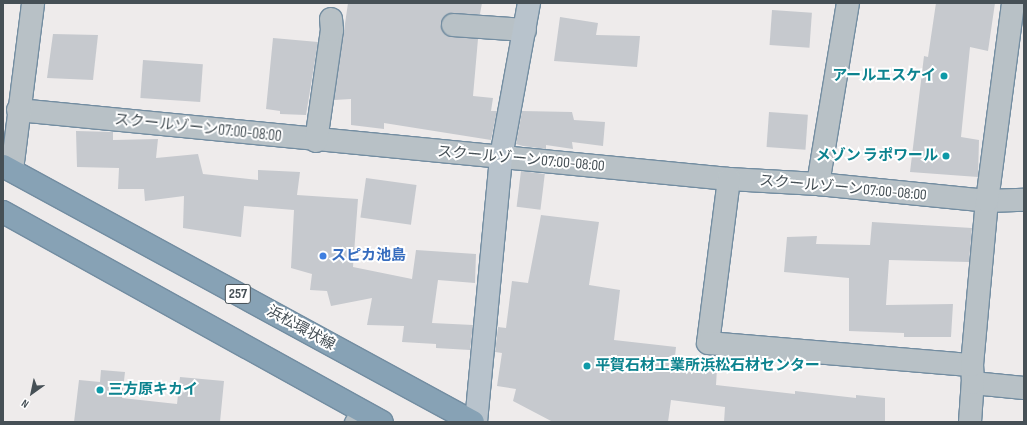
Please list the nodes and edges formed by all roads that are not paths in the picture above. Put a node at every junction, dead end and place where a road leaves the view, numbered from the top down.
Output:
1 (33, 3) edge
2 (529, 3) edge
3 (848, 3) edge
4 (1013, 3) edge
5 (331, 19) dead end
6 (453, 25) dead end
7 (525, 30) junction
8 (18, 110) junction
9 (316, 140) junction
10 (501, 157) junction
11 (8, 168) edge
12 (729, 179) junction
13 (818, 184) junction
14 (1024, 200) edge
15 (987, 201) junction
16 (3, 215) edge
17 (973, 374) junction
18 (1024, 388) edge
19 (354, 416) edge
20 (382, 422) edge
21 (473, 422) edge
22 (476, 422) edge
23 (970, 422) edge

1 - 8 street
2 - 7 street
3 - 13 street
4 - 15 street
5 - 9 street
6 - 7 street
7 - 10 street
8 - 9 street, スクールゾーン07:00-08:00
8 - 11 street
9 - 10 street, スクールゾーン07:00-08:00
10 - 12 street, スクールゾーン07:00-08:00
10 - 22 street
11 - 21 highway, 浜松環状線 / 257
12 - 13 street, スクールゾーン07:00-08:00
12 - 17 street
13 - 15 street, スクールゾーン07:00-08:00
14 - 15 street, スクールゾーン07:00-08:00
15 - 17 street
16 - 19 highway
17 - 18 street
17 - 23 street
19 - 20 highway

